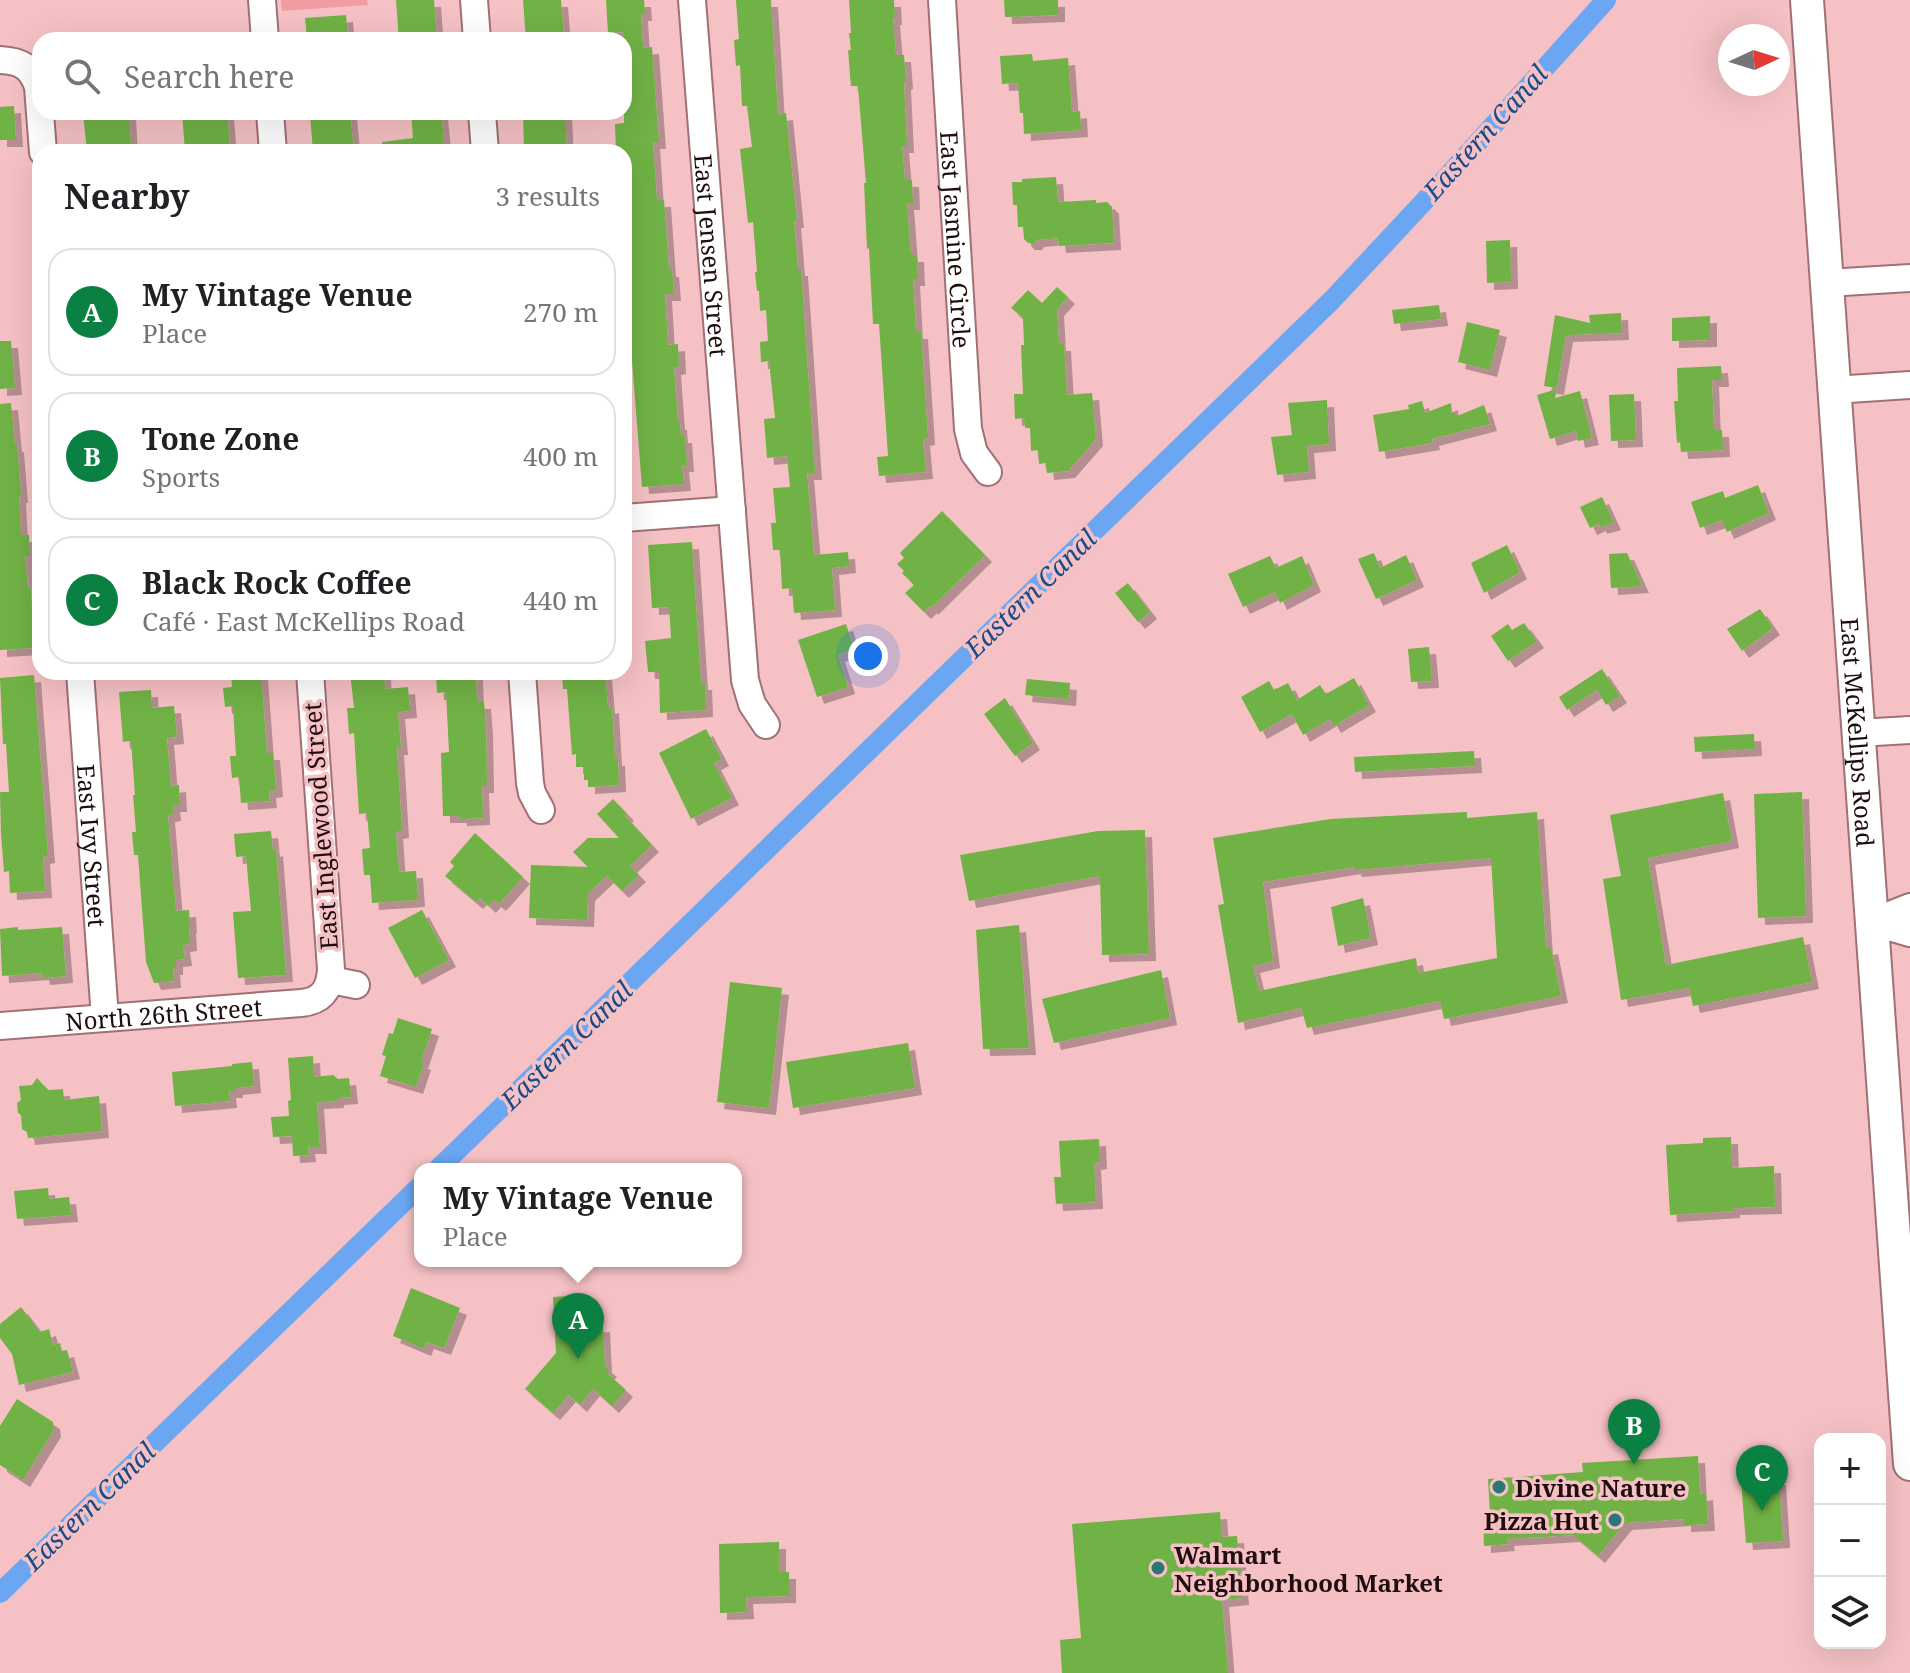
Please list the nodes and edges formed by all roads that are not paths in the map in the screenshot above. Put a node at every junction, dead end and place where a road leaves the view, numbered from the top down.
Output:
1 (262, 0) edge
2 (474, 0) edge
3 (692, 0) edge
4 (942, 0) edge
5 (1807, 0) edge
6 (264, 32) edge
7 (476, 32) edge
8 (0, 60) edge
9 (32, 73) edge
10 (41, 120) edge
11 (271, 120) edge
12 (483, 120) edge
13 (42, 144) edge
14 (272, 144) edge
15 (484, 144) edge
16 (1910, 278) edge
17 (1827, 283) junction
18 (1910, 385) edge
19 (1834, 390) junction
20 (988, 472) dead end
21 (732, 510) junction
22 (632, 517) edge
23 (81, 680) edge
24 (311, 680) edge
25 (523, 680) edge
26 (766, 725) dead end
27 (1910, 730) edge
28 (1858, 733) junction
29 (541, 810) dead end
30 (1910, 907) edge
31 (1872, 922) junction
32 (1910, 933) edge
33 (337, 986) joint
34 (105, 1018) junction
35 (0, 1026) edge
36 (1910, 1464) edge

1 - 6 street
2 - 7 street
3 - 21 street, East Jensen Street
4 - 20 street, East Jasmine Circle
5 - 17 main road, East McKellips Road
8 - 9 street
10 - 13 street
11 - 14 street
12 - 15 street
16 - 17 street
17 - 19 main road, East McKellips Road
18 - 19 street
19 - 28 main road, East McKellips Road
21 - 22 street
21 - 26 street, East Jensen Street
23 - 34 street, East Ivy Street
24 - 33 street, East Inglewood Street
25 - 29 street
27 - 28 street
28 - 31 main road, East McKellips Road
30 - 31 street
31 - 32 street
31 - 36 main road, East McKellips Road
33 - 34 street, North 26th Street
34 - 35 street, North 26th Street

